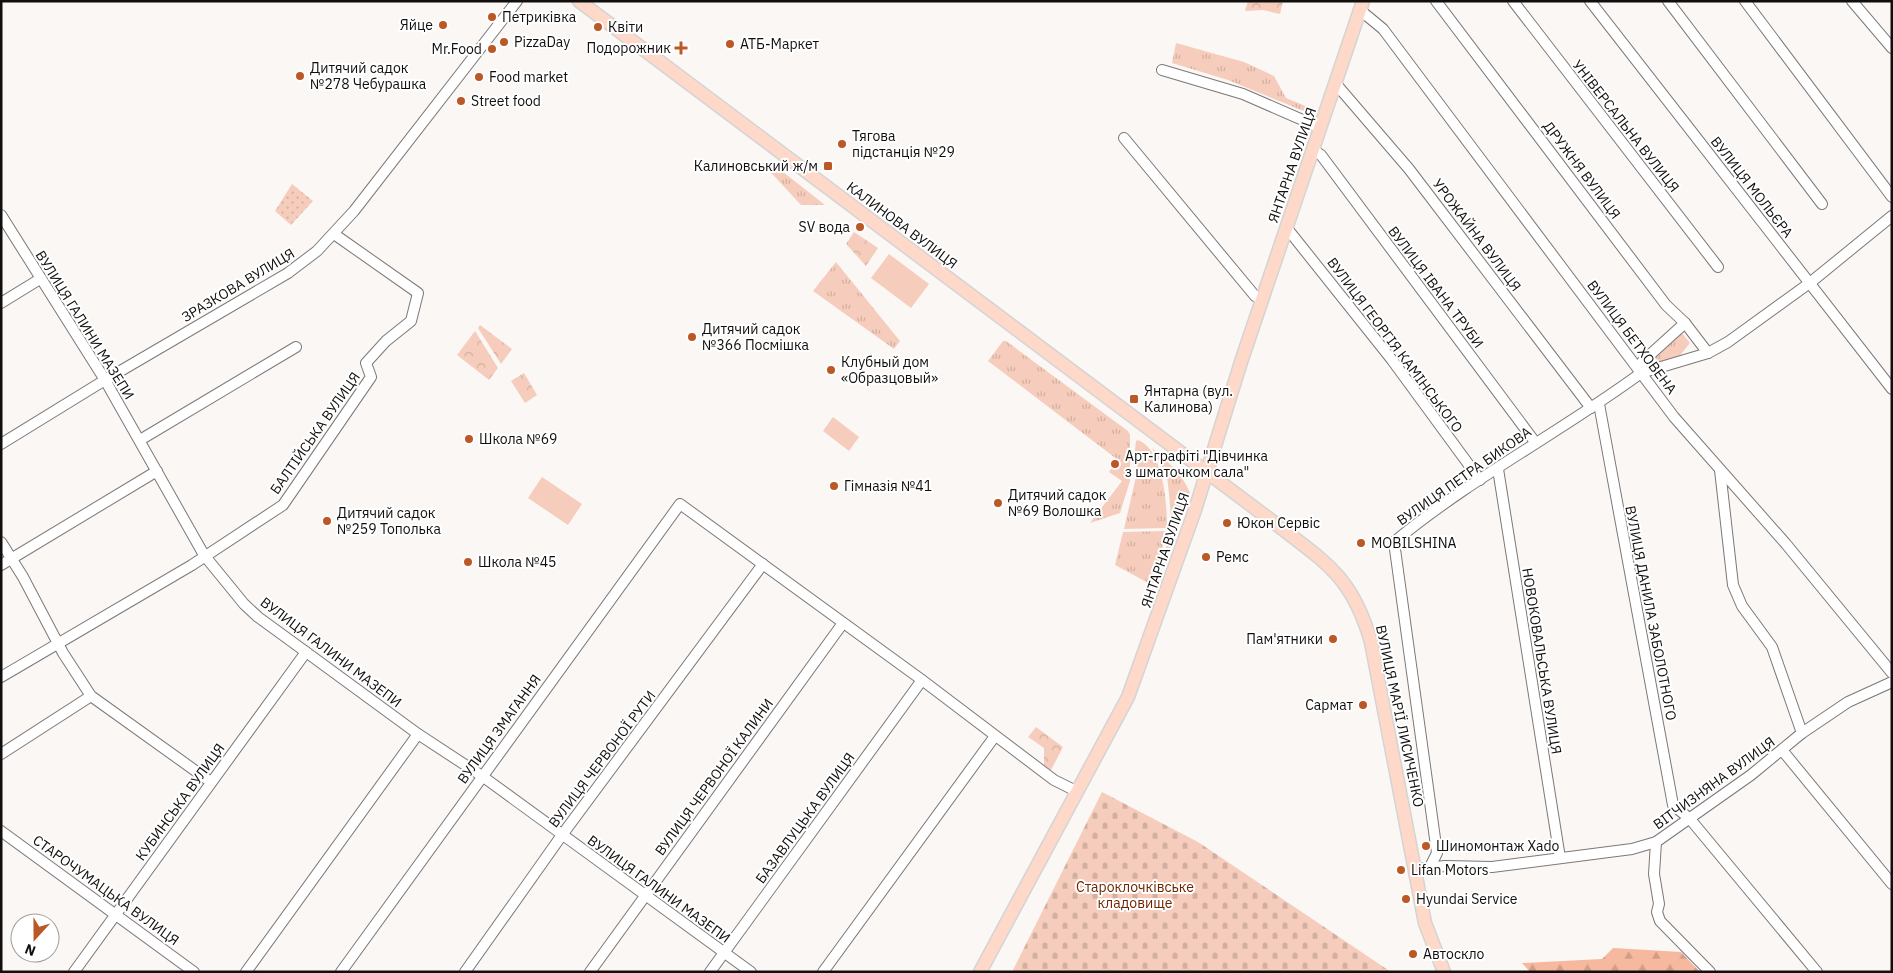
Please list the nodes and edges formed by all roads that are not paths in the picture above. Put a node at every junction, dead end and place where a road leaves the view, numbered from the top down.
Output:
1 (517, 1) edge
2 (580, 1) edge
3 (1436, 1) edge
4 (1513, 1) edge
5 (1590, 1) edge
6 (1668, 1) edge
7 (1745, 1) edge
8 (1852, 1) edge
9 (1361, 6) edge
10 (1892, 48) edge
11 (1162, 70) dead end
12 (1336, 84) junction
13 (1321, 128) junction
14 (1124, 138) dead end
15 (1313, 150) junction
16 (1892, 197) edge
17 (1822, 204) dead end
18 (1, 215) edge
19 (1891, 219) edge
20 (1286, 227) junction
21 (334, 234) junction
22 (1718, 267) dead end
23 (40, 280) junction
24 (1811, 282) junction
25 (1262, 299) junction
26 (1, 303) edge
27 (1685, 323) junction
28 (296, 347) dead end
29 (1708, 353) junction
30 (1641, 372) junction
31 (105, 380) junction
32 (1892, 389) edge
33 (1595, 406) junction
34 (140, 440) junction
35 (1535, 442) junction
36 (1, 444) edge
37 (1498, 469) junction
38 (1720, 470) junction
39 (156, 471) junction
40 (1207, 473) junction
41 (1480, 480) junction
42 (1, 542) edge
43 (204, 555) junction
44 (12, 559) junction
45 (763, 564) junction
46 (1, 565) edge
47 (843, 623) junction
48 (59, 644) junction
49 (306, 652) junction
50 (1892, 673) edge
51 (1, 677) edge
52 (922, 680) junction
53 (1892, 682) edge
54 (91, 696) junction
55 (1802, 733) junction
56 (418, 734) junction
57 (995, 736) junction
58 (1782, 750) junction
59 (1, 754) edge
60 (482, 776) junction
61 (212, 782) junction
62 (1076, 791) junction
63 (1690, 819) junction
64 (1, 831) edge
65 (562, 835) junction
66 (1656, 842) junction
67 (1560, 858) junction
68 (1430, 867) junction
69 (1416, 869) junction
70 (1892, 884) edge
71 (645, 895) junction
72 (115, 914) junction
73 (724, 952) junction
74 (469, 970) edge
75 (77, 971) edge
76 (194, 972) edge
77 (246, 972) edge
78 (341, 972) edge
79 (590, 972) edge
80 (710, 972) edge
81 (751, 972) edge
82 (823, 972) edge
83 (980, 972) edge
84 (1444, 972) edge
85 (1710, 972) edge
86 (1816, 972) edge

1 - 21 street, ЗРАЗКОВА ВУЛИЦЯ
2 - 40 main road, КАЛИНОВА ВУЛИЦЯ
3 - 27 street, ДРУЖНЯ ВУЛИЦЯ
4 - 22 street, УНІВЕРСАЛЬНА ВУЛИЦЯ
5 - 24 street, ВУЛИЦЯ МОЛЬЄРА
6 - 17 street
7 - 16 street
8 - 10 street
9 - 12 main road, ЯНТАРНА ВУЛИЦЯ
9 - 30 street, ВУЛИЦЯ БЕТХОВЕНА
11 - 13 street
12 - 13 main road, ЯНТАРНА ВУЛИЦЯ
12 - 33 street, УРОЖАЙНА ВУЛИЦЯ
13 - 15 main road, ЯНТАРНА ВУЛИЦЯ
14 - 25 street
15 - 20 main road, ЯНТАРНА ВУЛИЦЯ
15 - 35 street, ВУЛИЦЯ ІВАНА ТРУБИ
18 - 23 street, ВУЛИЦЯ ГАЛИНИ МАЗЕПИ
19 - 24 street
20 - 25 main road, ЯНТАРНА ВУЛИЦЯ
20 - 41 street, ВУЛИЦЯ ГЕОРГІЯ КАМІНСЬКОГО
21 - 31 street, ЗРАЗКОВА ВУЛИЦЯ
21 - 43 street, БАЛТІЙСЬКА ВУЛИЦЯ
23 - 26 street
23 - 31 street, ВУЛИЦЯ ГАЛИНИ МАЗЕПИ
24 - 29 street
24 - 32 street, ВУЛИЦЯ МОЛЬЄРА
25 - 40 main road, ЯНТАРНА ВУЛИЦЯ
27 - 29 street, ДРУЖНЯ ВУЛИЦЯ
27 - 30 street, ВУЛИЦЯ ПЕТРА БИКОВА
28 - 34 street
29 - 30 street
30 - 33 street, ВУЛИЦЯ ПЕТРА БИКОВА
30 - 38 street, ВУЛИЦЯ БЕТХОВЕНА
31 - 34 street, ВУЛИЦЯ ГАЛИНИ МАЗЕПИ
31 - 36 street, ЗРАЗКОВА ВУЛИЦЯ
33 - 35 street, ВУЛИЦЯ ПЕТРА БИКОВА
33 - 63 street, ВУЛИЦЯ ДАНИЛА ЗАБОЛОТНОГО
34 - 39 street, ВУЛИЦЯ ГАЛИНИ МАЗЕПИ
35 - 37 street, ВУЛИЦЯ ПЕТРА БИКОВА
37 - 41 street, ВУЛИЦЯ ПЕТРА БИКОВА
37 - 67 street, НОВОКОВАЛЬСЬКА ВУЛИЦЯ
38 - 50 street, ВУЛИЦЯ БЕТХОВЕНА
38 - 55 street
39 - 43 street, ВУЛИЦЯ ГАЛИНИ МАЗЕПИ
39 - 44 street
40 - 62 main road, ЯНТАРНА ВУЛИЦЯ
40 - 69 main road, ВУЛИЦЯ МАРІЇ ЛИСИЧЕНКО
41 - 68 street, ВУЛИЦЯ ПЕТРА БИКОВА
42 - 44 street
43 - 48 street, БАЛТІЙСЬКА ВУЛИЦЯ
43 - 49 street, ВУЛИЦЯ ГАЛИНИ МАЗЕПИ
44 - 46 street
44 - 48 street
45 - 47 street
45 - 60 street, ВУЛИЦЯ ЗМАГАННЯ
45 - 65 street, ВУЛИЦЯ ЧЕРВОНОЇ РУТИ
47 - 52 street
47 - 71 street, ВУЛИЦЯ ЧЕРВОНОЇ КАЛИНИ
48 - 51 street, БАЛТІЙСЬКА ВУЛИЦЯ
48 - 54 street
49 - 56 street, ВУЛИЦЯ ГАЛИНИ МАЗЕПИ
49 - 61 street, КУБИНСЬКА ВУЛИЦЯ
52 - 57 street
52 - 73 street, БАЗАВЛУЦЬКА ВУЛИЦЯ
53 - 55 street, ВІТЧИЗНЯНА ВУЛИЦЯ
54 - 59 street
54 - 61 street
55 - 58 street, ВІТЧИЗНЯНА ВУЛИЦЯ
56 - 60 street, ВУЛИЦЯ ГАЛИНИ МАЗЕПИ
56 - 77 street
57 - 62 street
57 - 82 street
58 - 63 street, ВІТЧИЗНЯНА ВУЛИЦЯ
58 - 70 street
60 - 65 street, ВУЛИЦЯ ГАЛИНИ МАЗЕПИ
60 - 78 street, ВУЛИЦЯ ЗМАГАННЯ
61 - 72 street, КУБИНСЬКА ВУЛИЦЯ
62 - 83 main road, ЯНТАРНА ВУЛИЦЯ
63 - 66 street, ВІТЧИЗНЯНА ВУЛИЦЯ
63 - 86 street, ВУЛИЦЯ ДАНИЛА ЗАБОЛОТНОГО
64 - 72 street, СТАРОЧУМАЦЬКА ВУЛИЦЯ
65 - 71 street, ВУЛИЦЯ ГАЛИНИ МАЗЕПИ
65 - 74 street, ВУЛИЦЯ ЧЕРВОНОЇ РУТИ
66 - 67 street, ВІТЧИЗНЯНА ВУЛИЦЯ
66 - 85 street
67 - 68 street, ВІТЧИЗНЯНА ВУЛИЦЯ
68 - 69 street, ВІТЧИЗНЯНА ВУЛИЦЯ
69 - 84 main road, ВУЛИЦЯ МАРІЇ ЛИСИЧЕНКО
71 - 73 street, ВУЛИЦЯ ГАЛИНИ МАЗЕПИ
71 - 79 street, ВУЛИЦЯ ЧЕРВОНОЇ КАЛИНИ
72 - 75 street, КУБИНСЬКА ВУЛИЦЯ
72 - 76 street, СТАРОЧУМАЦЬКА ВУЛИЦЯ
73 - 80 street, БАЗАВЛУЦЬКА ВУЛИЦЯ
73 - 81 street, ВУЛИЦЯ ГАЛИНИ МАЗЕПИ

